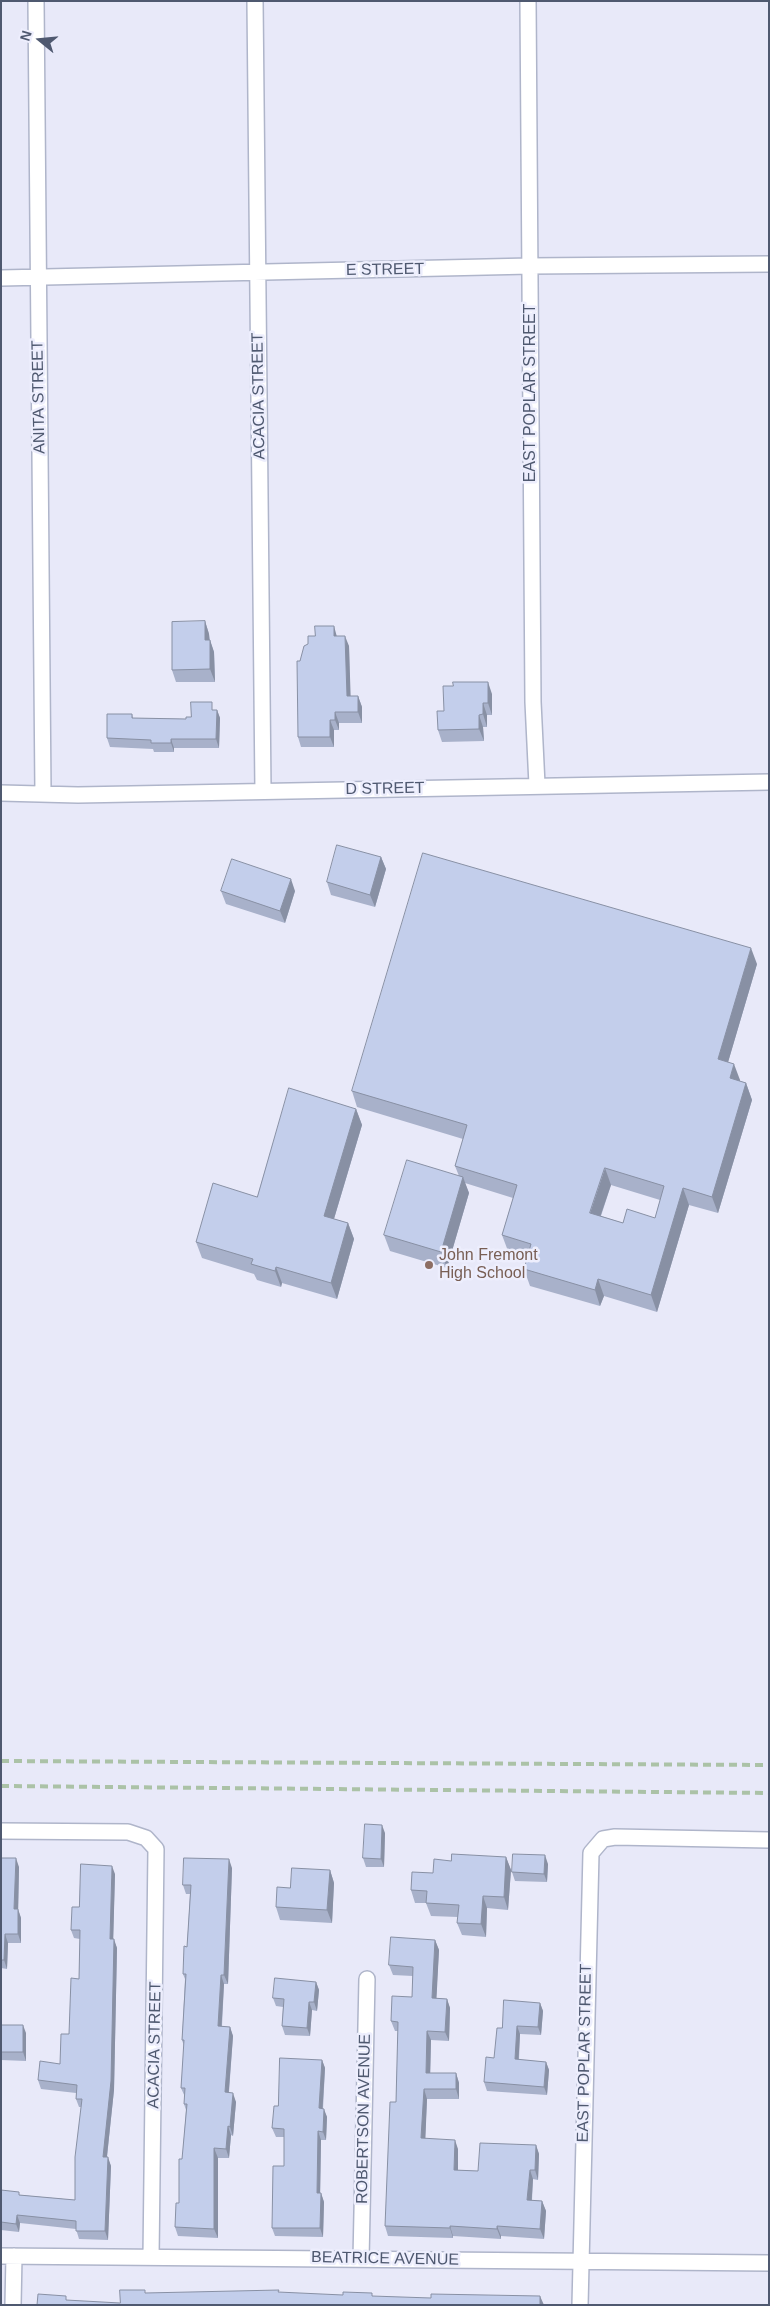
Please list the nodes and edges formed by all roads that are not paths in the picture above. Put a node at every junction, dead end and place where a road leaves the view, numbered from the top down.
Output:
1 (36, 1) edge
2 (255, 1) edge
3 (528, 1) edge
4 (769, 264) edge
5 (530, 266) junction
6 (258, 273) junction
7 (1, 278) edge
8 (38, 278) junction
9 (769, 782) edge
10 (536, 785) junction
11 (263, 792) junction
12 (1, 793) edge
13 (43, 793) junction
14 (1, 1831) edge
15 (769, 1840) edge
16 (367, 1979) dead end
17 (8, 2256) edge
18 (151, 2257) junction
19 (361, 2259) junction
20 (581, 2262) junction
21 (769, 2263) edge
22 (13, 2305) edge
23 (580, 2305) edge

1 - 8 street, ANITA STREET
2 - 6 street, ACACIA STREET
3 - 5 street, EAST POPLAR STREET
4 - 5 street, E STREET
5 - 6 street, E STREET
5 - 10 street, EAST POPLAR STREET
6 - 8 street, E STREET
6 - 11 street, ACACIA STREET
7 - 8 street, E STREET
8 - 13 street, ANITA STREET
9 - 10 street, D STREET
10 - 11 street, D STREET
11 - 13 street, D STREET
12 - 13 street, D STREET
14 - 18 street, ACACIA STREET
15 - 20 street, EAST POPLAR STREET
16 - 19 street, ROBERTSON AVENUE
17 - 18 street, BEATRICE AVENUE
17 - 22 street
18 - 19 street, BEATRICE AVENUE
19 - 20 street, BEATRICE AVENUE
20 - 21 street, BEATRICE AVENUE
20 - 23 street, EAST POPLAR STREET

